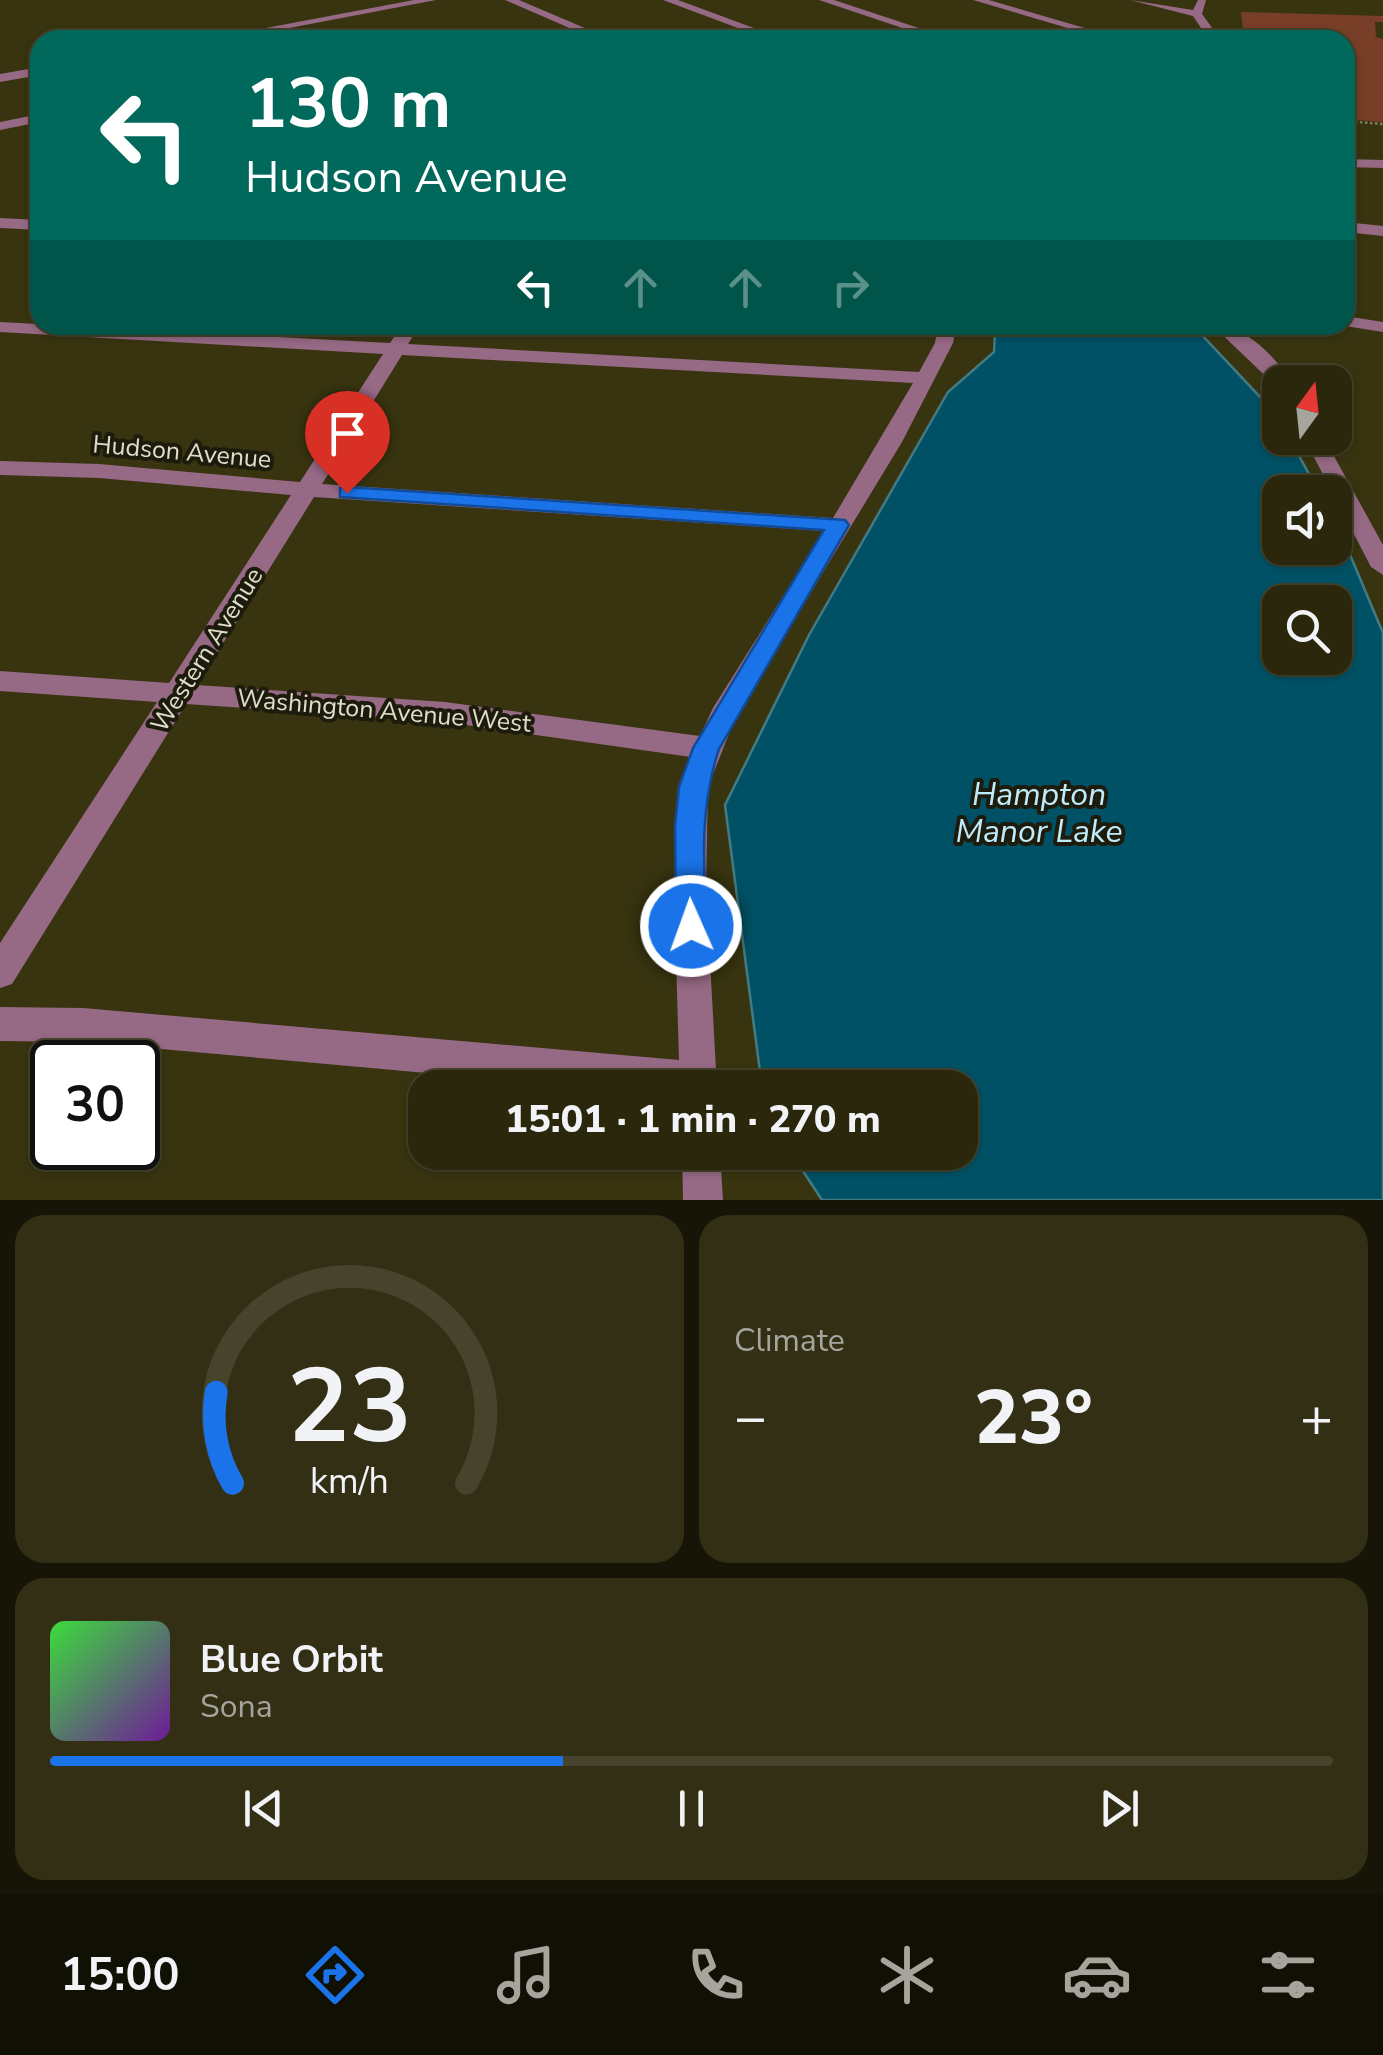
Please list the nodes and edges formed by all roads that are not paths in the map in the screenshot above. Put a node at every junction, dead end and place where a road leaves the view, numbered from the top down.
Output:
1 (431, 0) edge
2 (510, 0) edge
3 (668, 0) edge
4 (824, 0) edge
5 (978, 0) edge
6 (1135, 0) edge
7 (1202, 0) edge
8 (1197, 14) junction
9 (264, 30) edge
10 (584, 30) edge
11 (752, 30) edge
12 (918, 30) edge
13 (1084, 30) edge
14 (1208, 30) edge
15 (30, 73) edge
16 (0, 78) edge
17 (30, 120) edge
18 (0, 126) edge
19 (1355, 164) edge
20 (1383, 164) edge
21 (0, 223) edge
22 (30, 224) edge
23 (1355, 228) edge
24 (1383, 231) edge
25 (1355, 321) edge
26 (1383, 327) edge
27 (0, 328) edge
28 (30, 329) edge
29 (354, 335) edge
30 (946, 335) edge
31 (1236, 335) edge
32 (405, 336) edge
33 (1266, 365) edge
34 (927, 378) junction
35 (1323, 455) edge
36 (0, 468) edge
37 (309, 490) junction
38 (838, 525) junction
39 (1383, 567) edge
40 (0, 681) edge
41 (178, 693) junction
42 (706, 748) junction
43 (0, 972) edge
44 (0, 1024) edge
45 (560, 1070) edge
46 (698, 1070) edge
47 (702, 1170) edge
48 (703, 1200) edge

1 - 9 street
2 - 10 street
3 - 11 street
4 - 12 street
5 - 13 street
6 - 8 street
7 - 8 street
8 - 14 street
15 - 16 street
17 - 18 street
19 - 20 street
21 - 22 street
23 - 24 street
25 - 26 street
27 - 28 street
29 - 32 street
30 - 34 street
31 - 33 street
32 - 34 street
32 - 37 street, Western Avenue
34 - 38 street
35 - 39 street
36 - 37 street, Hudson Avenue
37 - 38 street, Hudson Avenue
37 - 41 street, Western Avenue
38 - 42 street
40 - 41 street, Washington Avenue West
41 - 42 street, Washington Avenue West
41 - 43 street, Western Avenue
42 - 46 street
44 - 45 street
47 - 48 street

